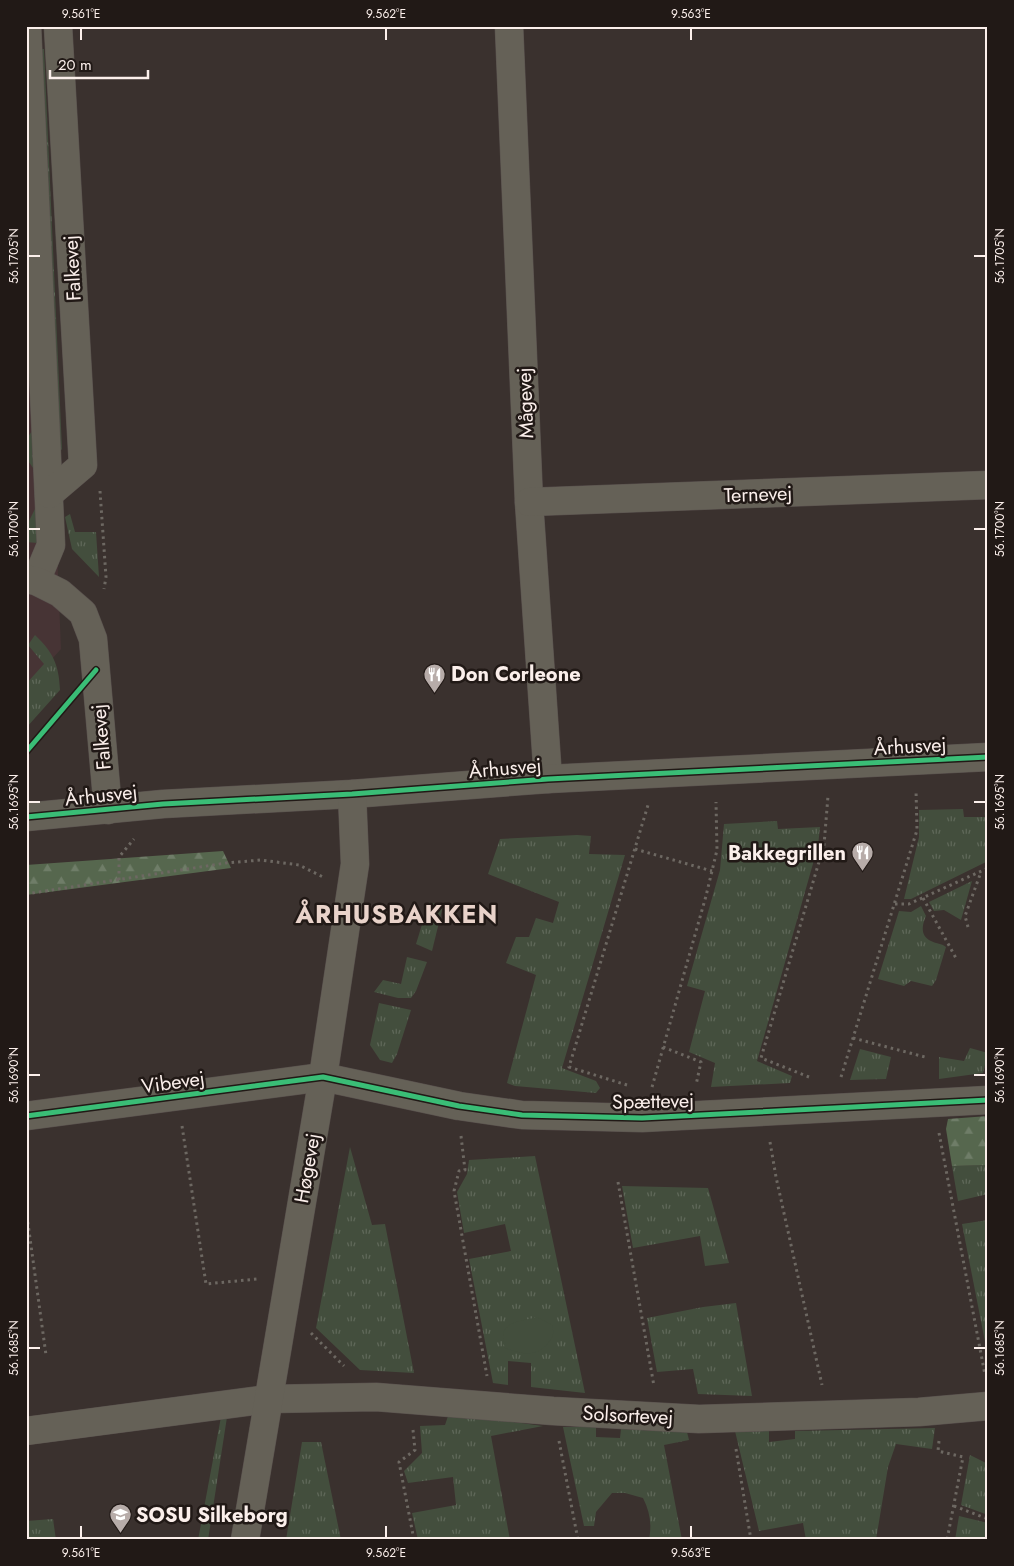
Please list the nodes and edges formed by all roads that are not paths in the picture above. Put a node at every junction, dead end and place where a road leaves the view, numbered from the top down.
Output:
1 (27, 26) edge
2 (58, 26) edge
3 (509, 26) edge
4 (988, 485) edge
5 (49, 494) junction
6 (529, 502) junction
7 (31, 580) edge
8 (988, 757) edge
9 (548, 779) junction
10 (352, 794) junction
11 (108, 810) junction
12 (26, 817) edge
13 (323, 1077) junction
14 (988, 1100) edge
15 (26, 1116) edge
16 (268, 1399) junction
17 (988, 1406) edge
18 (26, 1430) edge
19 (245, 1540) edge

1 - 5 street
2 - 5 street, Falkevej
3 - 6 street, Mågevej
4 - 6 street, Ternevej
5 - 7 street
6 - 9 street, Mågevej
7 - 11 street, Falkevej
8 - 9 street, Århusvej
9 - 10 street, Århusvej
10 - 11 street, Århusvej
10 - 13 street, Høgevej
11 - 12 street, Århusvej
13 - 14 street, Spættevej
13 - 15 street, Vibevej
13 - 16 street, Høgevej
16 - 17 street, Solsortevej
16 - 18 street, Solsortevej
16 - 19 street, Høgevej

